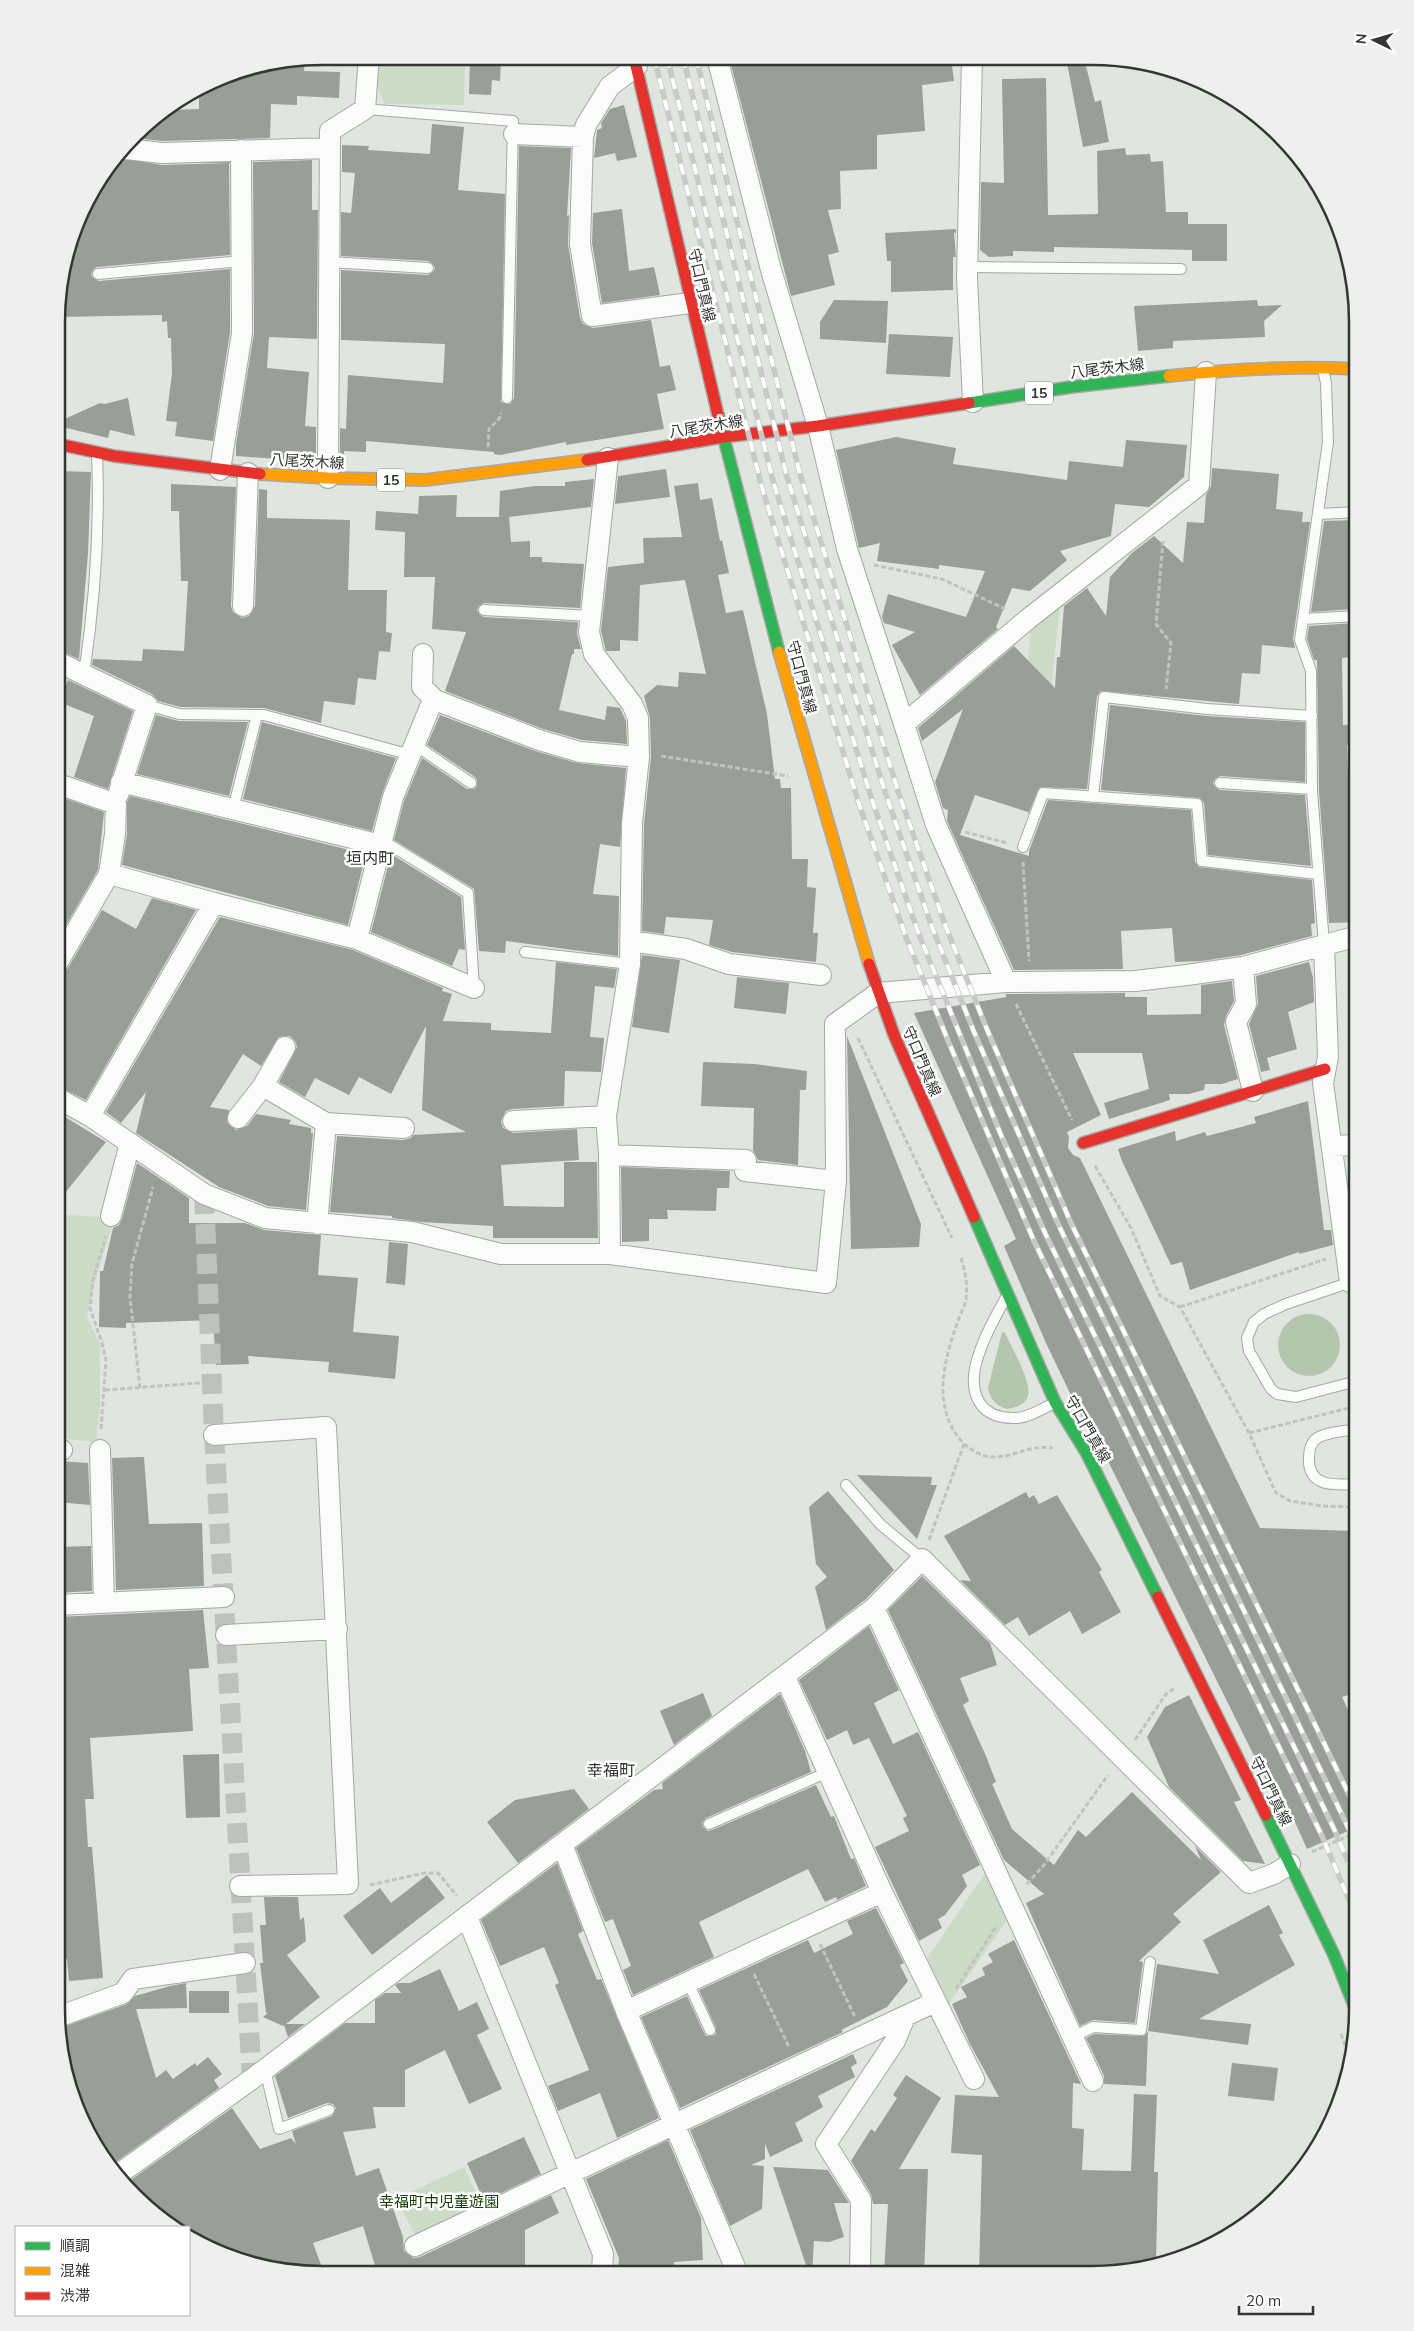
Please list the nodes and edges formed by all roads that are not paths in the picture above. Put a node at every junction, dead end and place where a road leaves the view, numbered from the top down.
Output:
1 (368, 65) edge
2 (632, 65) edge
3 (636, 65) edge
4 (719, 65) edge
5 (972, 65) edge
6 (365, 109) junction
7 (514, 134) junction
8 (583, 136) junction
9 (330, 148) junction
10 (131, 150) edge
11 (241, 150) junction
12 (242, 261) junction
13 (329, 262) junction
14 (968, 267) junction
15 (428, 268) dead end
16 (1180, 269) dead end
17 (98, 274) dead end
18 (690, 303) junction
19 (1322, 367) junction
20 (1349, 368) edge
21 (1206, 372) junction
22 (507, 398) road end
23 (973, 402) junction
24 (818, 426) junction
25 (723, 437) junction
26 (65, 445) edge
27 (97, 452) junction
28 (608, 458) junction
29 (220, 470) junction
30 (248, 473) junction
31 (328, 478) junction
32 (1349, 512) edge
33 (1319, 514) junction
34 (243, 606) dead end
35 (484, 610) dead end
36 (591, 616) junction
37 (1349, 616) edge
38 (1303, 619) junction
39 (424, 654) dead end
40 (65, 665) edge
41 (84, 674) junction
42 (435, 700) junction
43 (148, 705) junction
44 (256, 715) junction
45 (1312, 716) junction
46 (904, 724) junction
47 (413, 750) junction
48 (638, 754) junction
49 (121, 782) junction
50 (471, 783) dead end
51 (1220, 783) dead end
52 (65, 786) edge
53 (1312, 789) junction
54 (1094, 797) junction
55 (116, 804) junction
56 (233, 809) junction
57 (381, 843) junction
58 (1022, 847) road end
59 (109, 874) junction
60 (1318, 874) junction
61 (214, 903) junction
62 (1349, 938) edge
63 (357, 939) junction
64 (630, 941) junction
65 (1324, 944) junction
66 (65, 950) edge
67 (525, 952) dead end
68 (630, 964) junction
69 (1243, 967) junction
70 (821, 975) dead end
71 (1006, 982) junction
72 (474, 988) joint
73 (878, 993) junction
74 (285, 1047) dead end
75 (1325, 1069) junction
76 (263, 1086) junction
77 (1253, 1091) junction
78 (65, 1102) edge
79 (90, 1116) junction
80 (606, 1116) junction
81 (238, 1118) dead end
82 (513, 1121) dead end
83 (326, 1123) junction
84 (404, 1128) dead end
85 (130, 1143) junction
86 (1083, 1143) road end
87 (1349, 1145) edge
88 (1332, 1146) junction
89 (609, 1155) junction
90 (836, 1181) junction
91 (111, 1216) road end
92 (317, 1224) junction
93 (610, 1254) junction
94 (1349, 1275) edge
95 (1349, 1282) edge
96 (1008, 1293) junction
97 (1349, 1383) edge
98 (1055, 1402) junction
99 (1349, 1431) edge
100 (214, 1435) dead end
101 (100, 1450) road end
102 (1349, 1484) edge
103 (846, 1485) dead end
104 (922, 1560) junction
105 (224, 1597) dead end
106 (104, 1602) junction
107 (65, 1604) edge
108 (874, 1608) junction
109 (337, 1629) junction
110 (226, 1635) dead end
111 (785, 1677) junction
112 (828, 1772) junction
113 (709, 1824) dead end
114 (562, 1844) junction
115 (1290, 1864) junction
116 (240, 1886) dead end
117 (882, 1892) junction
118 (470, 1915) junction
119 (244, 1962) dead end
120 (1150, 1962) dead end
121 (688, 1982) junction
122 (1349, 1993) edge
123 (938, 2008) junction
124 (626, 2011) junction
125 (65, 2014) edge
126 (904, 2016) junction
127 (710, 2030) dead end
128 (1073, 2037) junction
129 (265, 2069) junction
130 (974, 2079) dead end
131 (1093, 2082) dead end
132 (329, 2110) dead end
133 (674, 2125) junction
134 (123, 2171) edge
135 (570, 2174) junction
136 (415, 2246) dead end
137 (603, 2266) edge
138 (735, 2266) edge
139 (860, 2266) edge

1 - 6 street
2 - 8 street
3 - 18 main road, 守口門真線
4 - 24 street
5 - 14 street
6 - 7 lane
6 - 9 street
7 - 8 street
7 - 22 lane
8 - 18 street
9 - 11 street
9 - 13 street
10 - 11 street
11 - 12 street
12 - 17 lane
12 - 29 street
13 - 15 lane
13 - 31 street
14 - 16 lane
14 - 23 street
18 - 25 main road, 守口門真線
19 - 20 main road, 八尾茨木線 / 15
19 - 21 main road, 八尾茨木線 / 15
19 - 33 lane
21 - 23 main road, 八尾茨木線 / 15
21 - 46 street
23 - 24 main road, 八尾茨木線 / 15
24 - 25 main road, 八尾茨木線 / 15
24 - 46 street
25 - 28 main road, 八尾茨木線 / 15
25 - 73 main road, 守口門真線
26 - 27 main road, 八尾茨木線 / 15
27 - 29 main road, 八尾茨木線 / 15
27 - 41 lane
28 - 31 main road, 八尾茨木線 / 15
28 - 36 street
29 - 30 main road, 八尾茨木線 / 15
30 - 31 main road, 八尾茨木線 / 15
30 - 34 street
32 - 33 lane
33 - 38 lane
35 - 36 lane
36 - 48 street
37 - 38 lane
38 - 45 lane
39 - 42 street
40 - 41 street
41 - 43 street
42 - 47 street
42 - 48 street
43 - 44 lane
43 - 49 street
44 - 47 lane
44 - 56 lane
45 - 53 lane
45 - 54 lane
46 - 71 street
47 - 50 lane
47 - 57 street
48 - 64 street
49 - 55 street
49 - 56 street
51 - 53 lane
52 - 55 street
53 - 60 lane
54 - 58 lane
54 - 60 lane
55 - 59 street
56 - 57 street
57 - 63 street
57 - 72 lane
59 - 61 street
59 - 66 street
60 - 65 lane
61 - 63 street
61 - 79 street
62 - 65 street
63 - 72 street
64 - 68 street
64 - 70 street
65 - 69 street
65 - 75 street
67 - 68 lane
68 - 80 street
69 - 71 street
69 - 77 street
71 - 73 street
73 - 90 street
73 - 96 main road, 守口門真線
74 - 76 street
75 - 77 main road
75 - 88 street
76 - 81 street
76 - 83 street
77 - 86 main road
78 - 79 street
79 - 85 street
80 - 82 street
80 - 89 street
83 - 84 street
83 - 92 street
85 - 91 street
85 - 92 street
87 - 88 street
88 - 94 street
89 - 90 street
89 - 93 street
90 - 93 street
92 - 93 street
95 - 97 lane
96 - 98 main road, 守口門真線
96 - 98 lane
98 - 115 main road, 守口門真線
99 - 102 lane
100 - 109 street
101 - 106 street
103 - 104 lane
104 - 108 street
104 - 115 street
105 - 106 street
106 - 107 street
108 - 111 street
108 - 128 street
109 - 110 street
109 - 116 street
111 - 112 street
111 - 114 street
112 - 113 lane
112 - 117 street
114 - 118 street
114 - 124 street
115 - 122 main road, 守口門真線
117 - 121 street
117 - 123 street
118 - 129 street
118 - 135 street
119 - 125 street
120 - 128 lane
121 - 124 street
121 - 127 lane
123 - 126 street
123 - 130 street
124 - 133 street
126 - 133 street
126 - 139 street
128 - 131 street
129 - 132 lane
129 - 134 street
133 - 135 street
133 - 138 street
135 - 136 street
135 - 137 street

